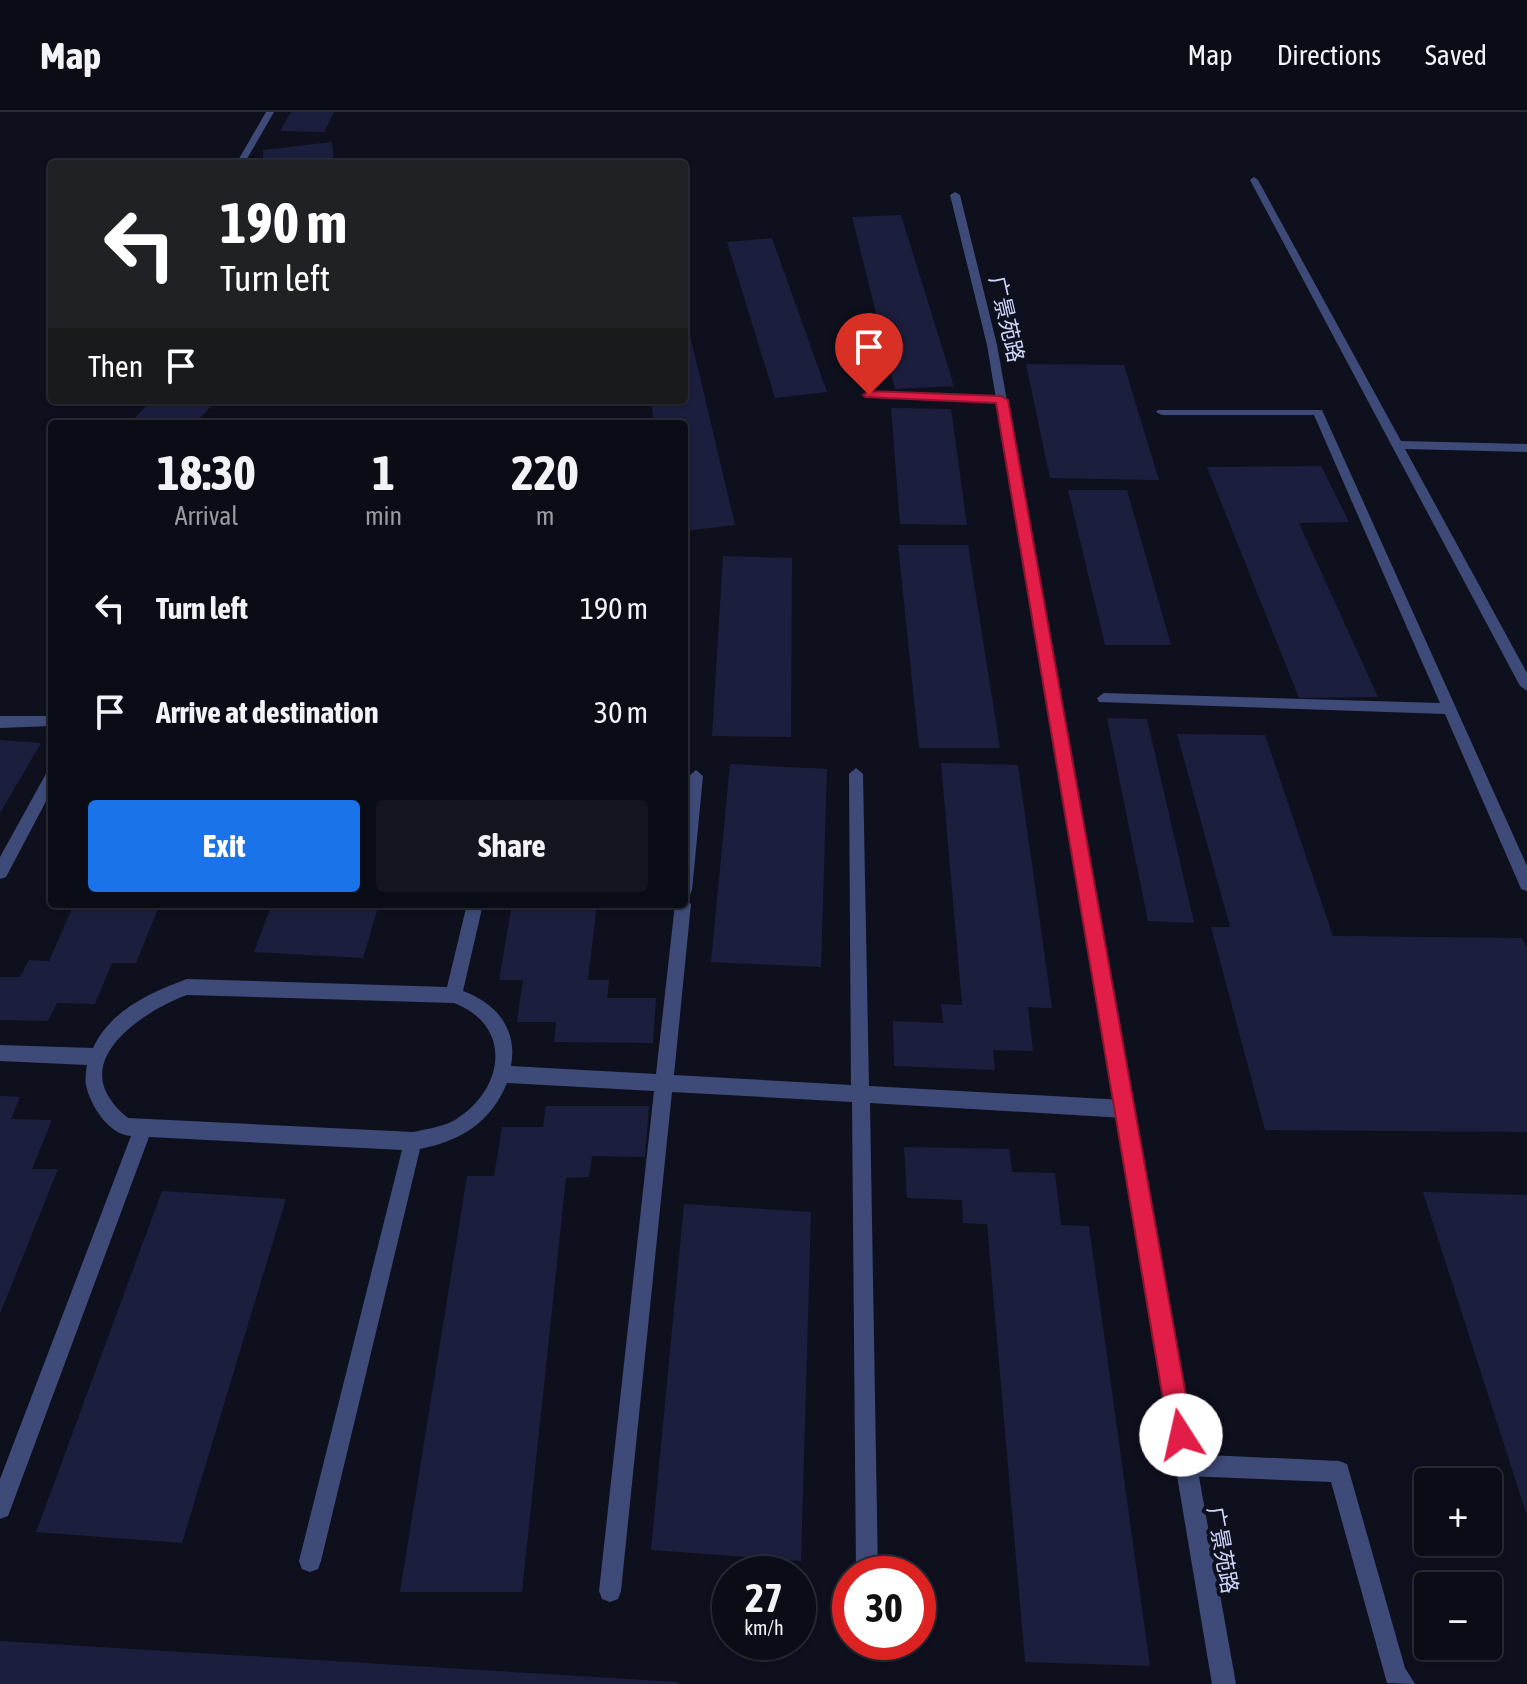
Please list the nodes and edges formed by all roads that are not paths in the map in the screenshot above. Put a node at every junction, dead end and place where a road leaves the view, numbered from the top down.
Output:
1 (270, 112) edge
2 (242, 160) edge
3 (1254, 180) dead end
4 (955, 195) dead end
5 (869, 395) dead end
6 (1001, 400) junction
7 (1162, 412) dead end
8 (1398, 445) junction
9 (1527, 448) edge
10 (1527, 686) edge
11 (1104, 698) dead end
12 (1450, 709) junction
13 (48, 721) edge
14 (0, 722) edge
15 (856, 774) dead end
16 (696, 776) dead end
17 (48, 783) edge
18 (688, 852) edge
19 (0, 872) edge
20 (1527, 884) edge
21 (474, 908) edge
22 (683, 908) edge
23 (454, 995) junction
24 (0, 1053) edge
25 (99, 1057) junction
26 (501, 1074) junction
27 (664, 1083) junction
28 (861, 1094) junction
29 (1124, 1109) junction
30 (143, 1128) junction
31 (413, 1141) junction
32 (1186, 1465) junction
33 (0, 1508) edge
34 (867, 1556) edge
35 (310, 1561) dead end
36 (610, 1591) dead end
37 (1224, 1684) edge
38 (1403, 1684) edge

1 - 2 street
3 - 8 street
4 - 6 street, 广景苑路
5 - 6 street
6 - 29 street, 广景苑路
7 - 12 street
8 - 9 street
8 - 10 street
11 - 12 street
12 - 20 street
13 - 14 street
15 - 28 street
16 - 18 street
17 - 19 street
21 - 23 street
22 - 27 street
23 - 25 street
23 - 26 street
24 - 25 street
25 - 30 street
26 - 27 street
26 - 31 street
27 - 28 street
27 - 36 street
28 - 29 street
28 - 34 street
29 - 32 street, 广景苑路
30 - 31 street
30 - 33 street
31 - 35 street
32 - 37 street, 广景苑路
32 - 38 street

